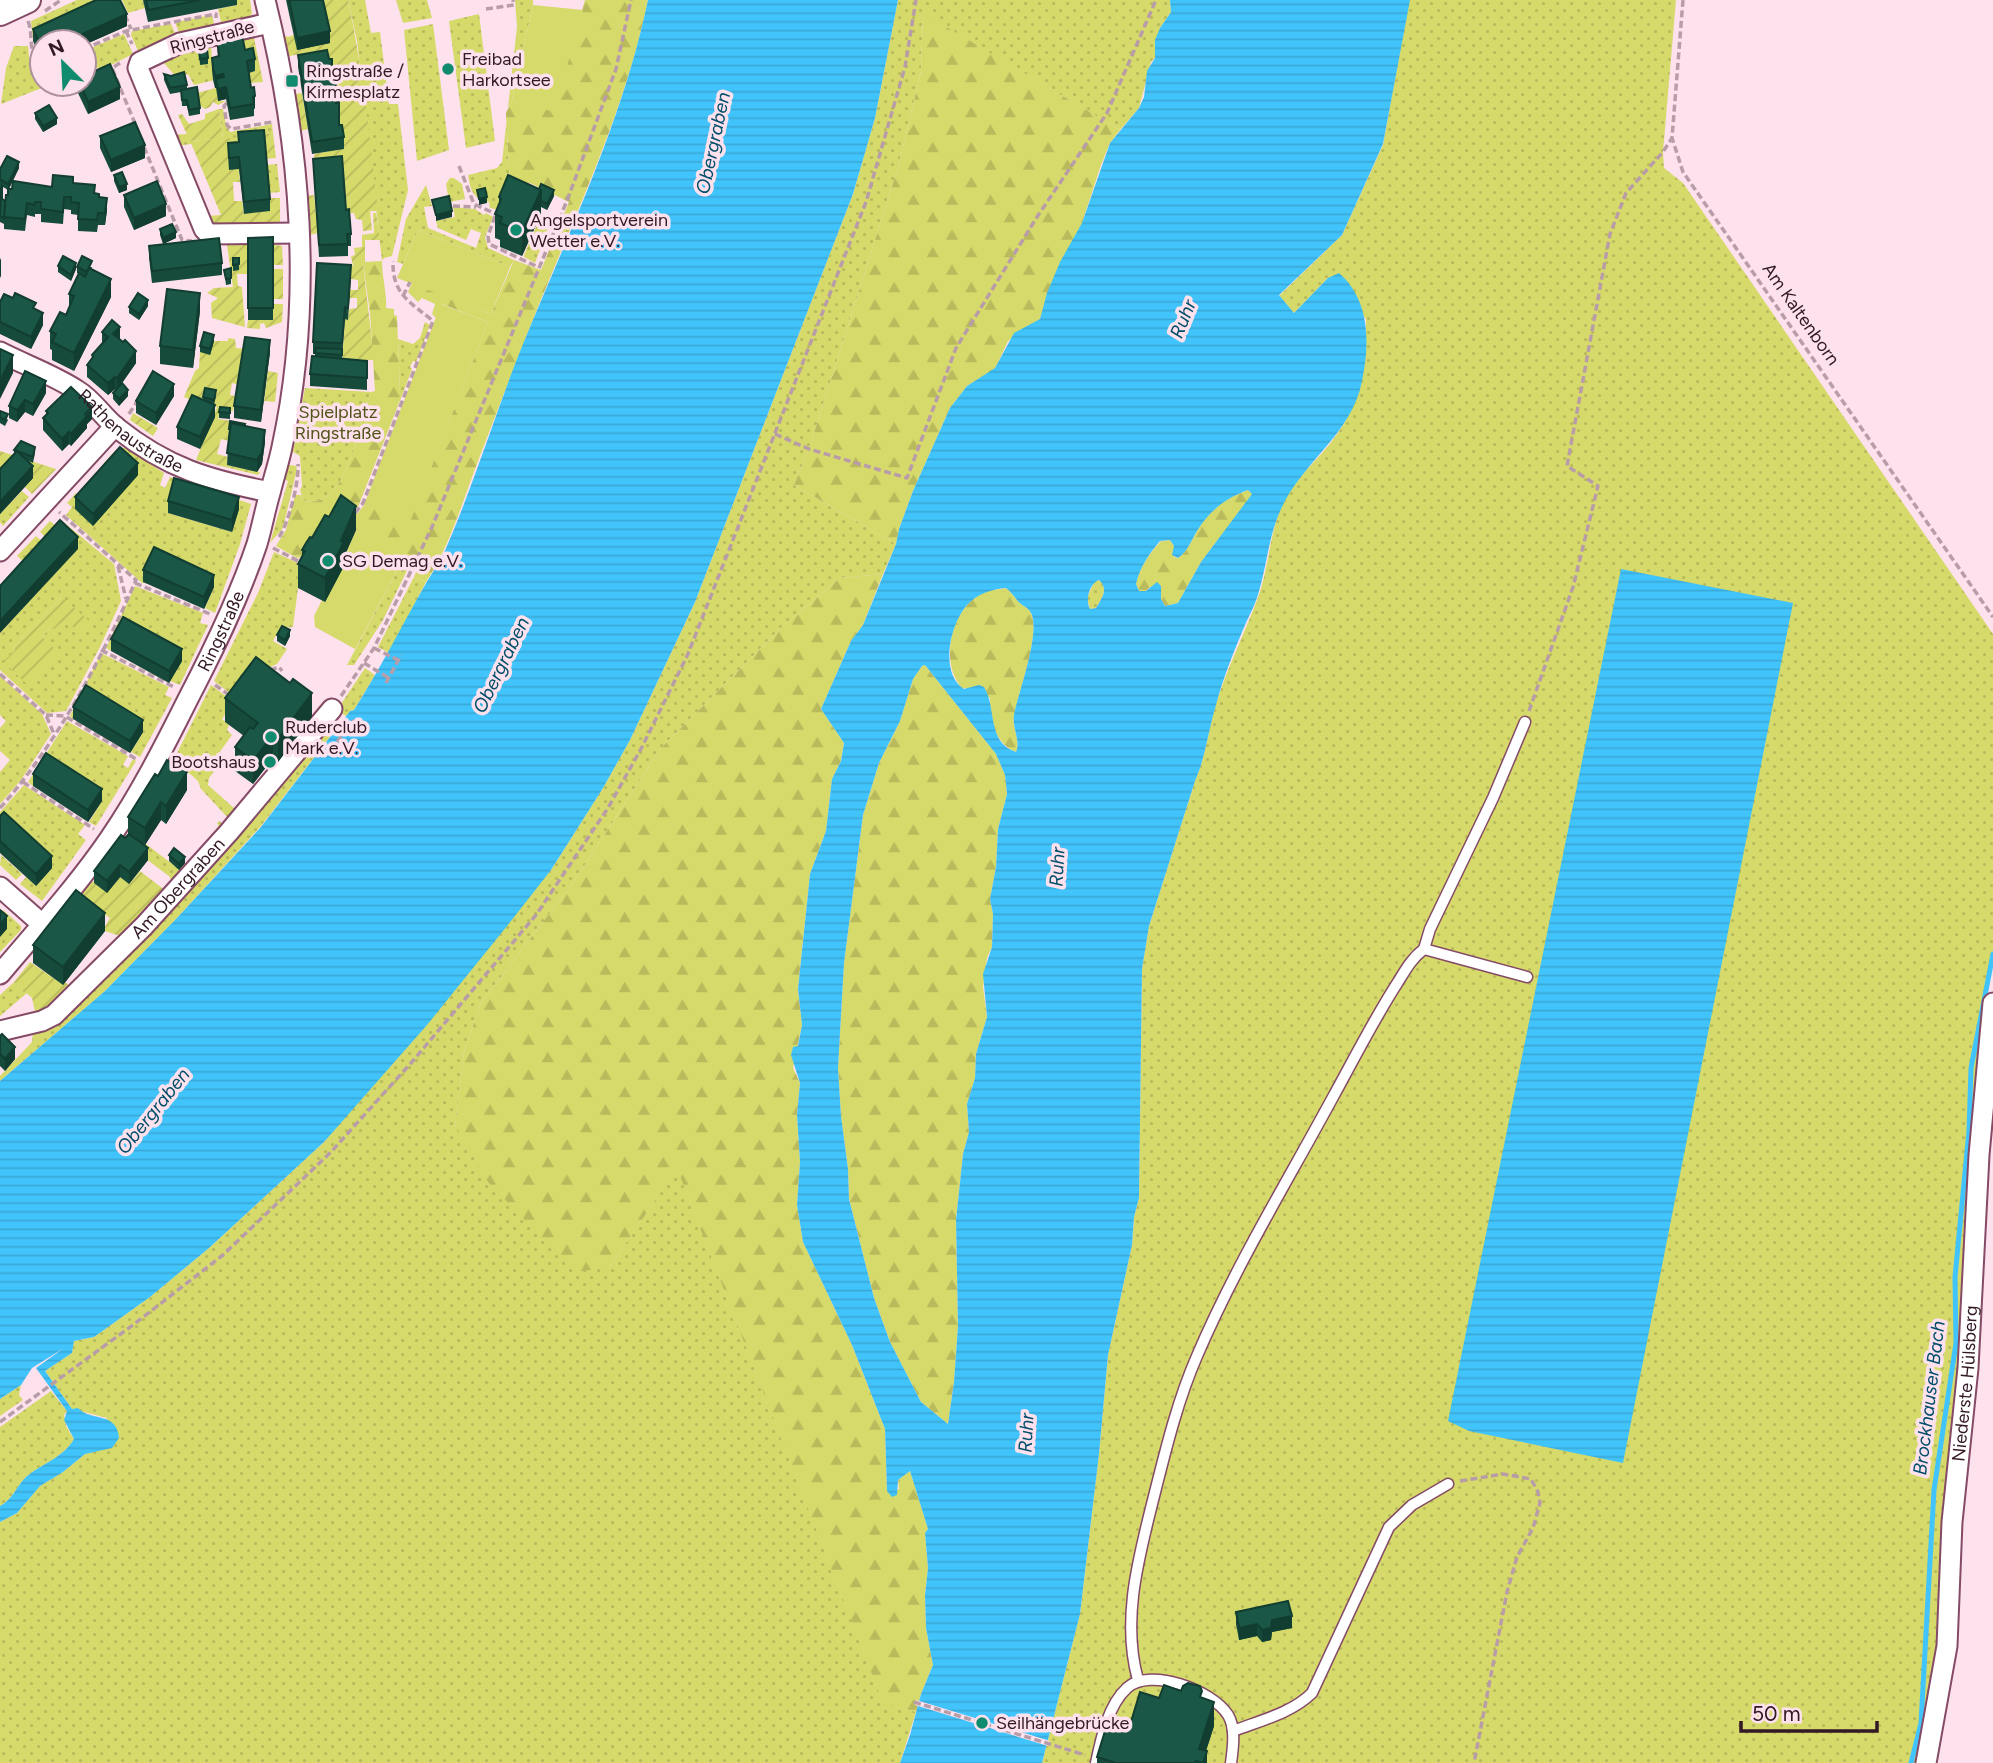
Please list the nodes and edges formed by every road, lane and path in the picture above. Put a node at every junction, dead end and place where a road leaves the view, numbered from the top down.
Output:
1 (28, 0) edge
2 (265, 0) edge
3 (513, 0) edge
4 (631, 0) edge
5 (916, 0) edge
6 (1156, 0) edge
7 (1683, 0) edge
8 (486, 9) dead end
9 (123, 10) edge
10 (0, 13) edge
11 (270, 23) junction
12 (128, 30) junction
13 (219, 34) junction
14 (98, 43) edge
15 (137, 55) dead end
16 (227, 103) edge
17 (289, 119) junction
18 (1672, 138) junction
19 (459, 166) dead end
20 (453, 206) edge
21 (480, 207) junction
22 (299, 233) junction
23 (182, 240) edge
24 (173, 244) edge
25 (393, 261) dead end
26 (538, 267) junction
27 (410, 282) dead end
28 (403, 296) junction
29 (0, 352) edge
30 (144, 398) edge
31 (117, 428) junction
32 (775, 434) junction
33 (270, 492) junction
34 (46, 501) junction
35 (344, 515) edge
36 (272, 548) dead end
37 (0, 551) edge
38 (308, 560) edge
39 (117, 564) junction
40 (135, 583) junction
41 (126, 600) junction
42 (1993, 617) edge
43 (226, 621) junction
44 (374, 648) junction
45 (101, 650) junction
46 (364, 663) junction
47 (282, 671) dead end
48 (263, 673) edge
49 (0, 674) edge
50 (389, 678) junction
51 (386, 683) dead end
52 (216, 686) dead end
53 (190, 695) junction
54 (237, 701) edge
55 (332, 709) joint
56 (46, 715) junction
57 (65, 716) junction
58 (356, 718) dead end
59 (1525, 722) joint
60 (335, 731) dead end
61 (54, 734) junction
62 (342, 736) junction
63 (337, 742) dead end
64 (152, 768) junction
65 (23, 782) junction
66 (0, 808) edge
67 (109, 839) junction
68 (0, 887) edge
69 (42, 925) junction
70 (1424, 949) junction
71 (0, 974) edge
72 (1527, 977) dead end
73 (1993, 1003) edge
74 (0, 1031) edge
75 (0, 1422) edge
76 (1448, 1483) joint
77 (1138, 1680) junction
78 (914, 1702) dead end
79 (1233, 1731) junction
80 (1075, 1752) dead end
81 (1097, 1760) edge
82 (1231, 1763) edge
83 (1474, 1763) edge
84 (1926, 1763) edge

1 - 10 street
2 - 11 street, Ringstraße
3 - 8 path
4 - 26 path
5 - 32 path
6 - 32 path
7 - 18 path, Am Kaltenborn
9 - 12 path
11 - 13 street, Ringstraße
11 - 17 street, Ringstraße
12 - 13 path
12 - 14 path
12 - 15 path
13 - 22 street, Ringstraße
16 - 17 path
17 - 22 street, Ringstraße
18 - 42 path, Am Kaltenborn
18 - 59 path
19 - 21 path
20 - 21 path
21 - 26 path
22 - 33 street, Ringstraße
23 - 24 path
25 - 28 path
26 - 44 path
27 - 28 path
28 - 35 path
29 - 31 street, Rathenaustraße
30 - 31 path
31 - 33 street, Rathenaustraße
31 - 34 street
32 - 75 path
33 - 43 street, Ringstraße
34 - 37 street
34 - 39 path
36 - 38 path
39 - 40 path
39 - 41 path
40 - 41 path
40 - 43 path
41 - 45 path
43 - 53 street, Ringstraße
44 - 46 path
44 - 50 path
45 - 53 path
45 - 57 path
46 - 50 path
46 - 55 path
47 - 48 path
49 - 56 path
50 - 51 path
52 - 54 path
53 - 64 street, Ringstraße
55 - 74 street, Am Obergraben
56 - 57 path
56 - 61 path
57 - 61 path
57 - 64 path
58 - 62 path
59 - 70 lane
60 - 62 path
61 - 65 path
62 - 63 path
64 - 67 street, Ringstraße
65 - 66 path
65 - 67 path
67 - 69 street, Ringstraße
68 - 69 street
69 - 71 street, Ringstraße
70 - 72 lane
70 - 77 lane
73 - 84 street, Niederste Hülsberg
76 - 79 lane
76 - 83 path
77 - 79 lane
77 - 81 lane
78 - 80 path
79 - 82 lane

